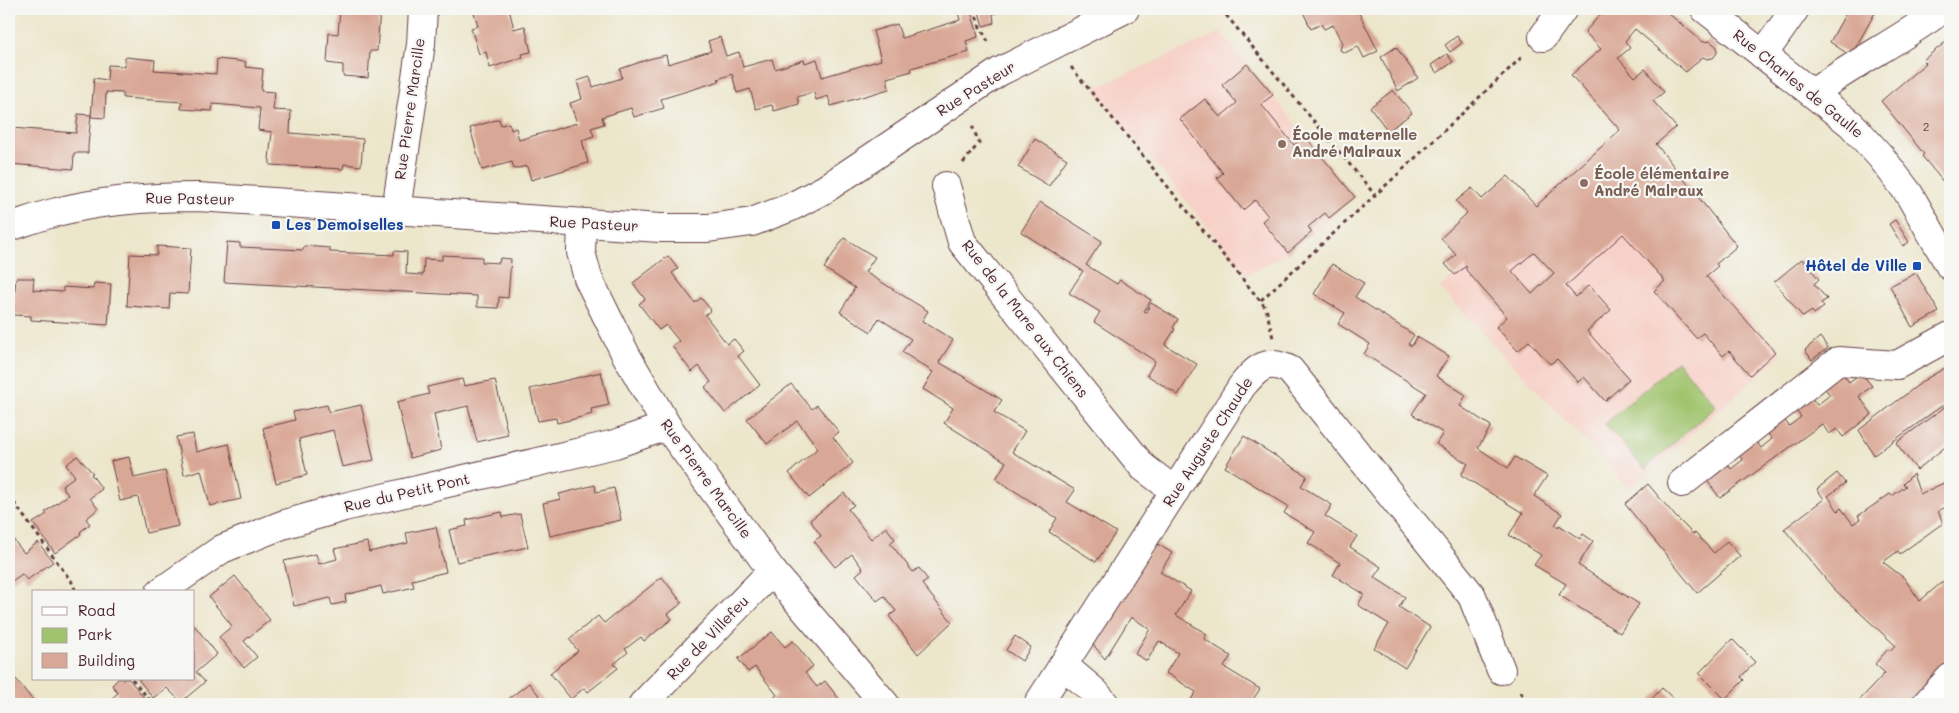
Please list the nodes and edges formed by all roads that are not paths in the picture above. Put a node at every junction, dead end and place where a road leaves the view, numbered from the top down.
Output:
1 (423, 9) edge
2 (1125, 9) edge
3 (1563, 9) edge
4 (1705, 9) edge
5 (1795, 9) edge
6 (1942, 9) edge
7 (1542, 37) road end
8 (1763, 55) junction
9 (1813, 93) junction
10 (946, 186) road end
11 (396, 210) junction
12 (582, 224) junction
13 (9, 227) edge
14 (1950, 266) edge
15 (1950, 336) edge
16 (667, 426) junction
17 (1682, 483) dead end
18 (1175, 490) junction
19 (772, 572) junction
20 (163, 590) edge
21 (1063, 665) junction
22 (1501, 670) dead end
23 (1950, 678) edge
24 (643, 704) edge
25 (885, 704) edge
26 (1038, 704) edge
27 (1106, 704) edge
28 (1926, 704) edge

1 - 11 street, Rue Pierre Marcille
2 - 12 street, Rue Pasteur
3 - 7 street
4 - 8 street, Rue Charles de Gaulle
5 - 8 street
6 - 9 street
8 - 9 street, Rue Charles de Gaulle
9 - 14 street, Rue Charles de Gaulle
10 - 18 street, Rue de la Mare aux Chiens
11 - 12 street, Rue Pasteur
11 - 13 street, Rue Pasteur
12 - 16 street, Rue Pierre Marcille
15 - 17 street
16 - 19 street, Rue Pierre Marcille
16 - 20 street, Rue du Petit Pont
18 - 21 street, Rue Auguste Chaude
18 - 22 street, Rue Auguste Chaude
19 - 24 street, Rue de Villefeu
19 - 25 street, Rue Pierre Marcille
21 - 26 street, Rue Auguste Chaude
21 - 27 street
23 - 28 street

